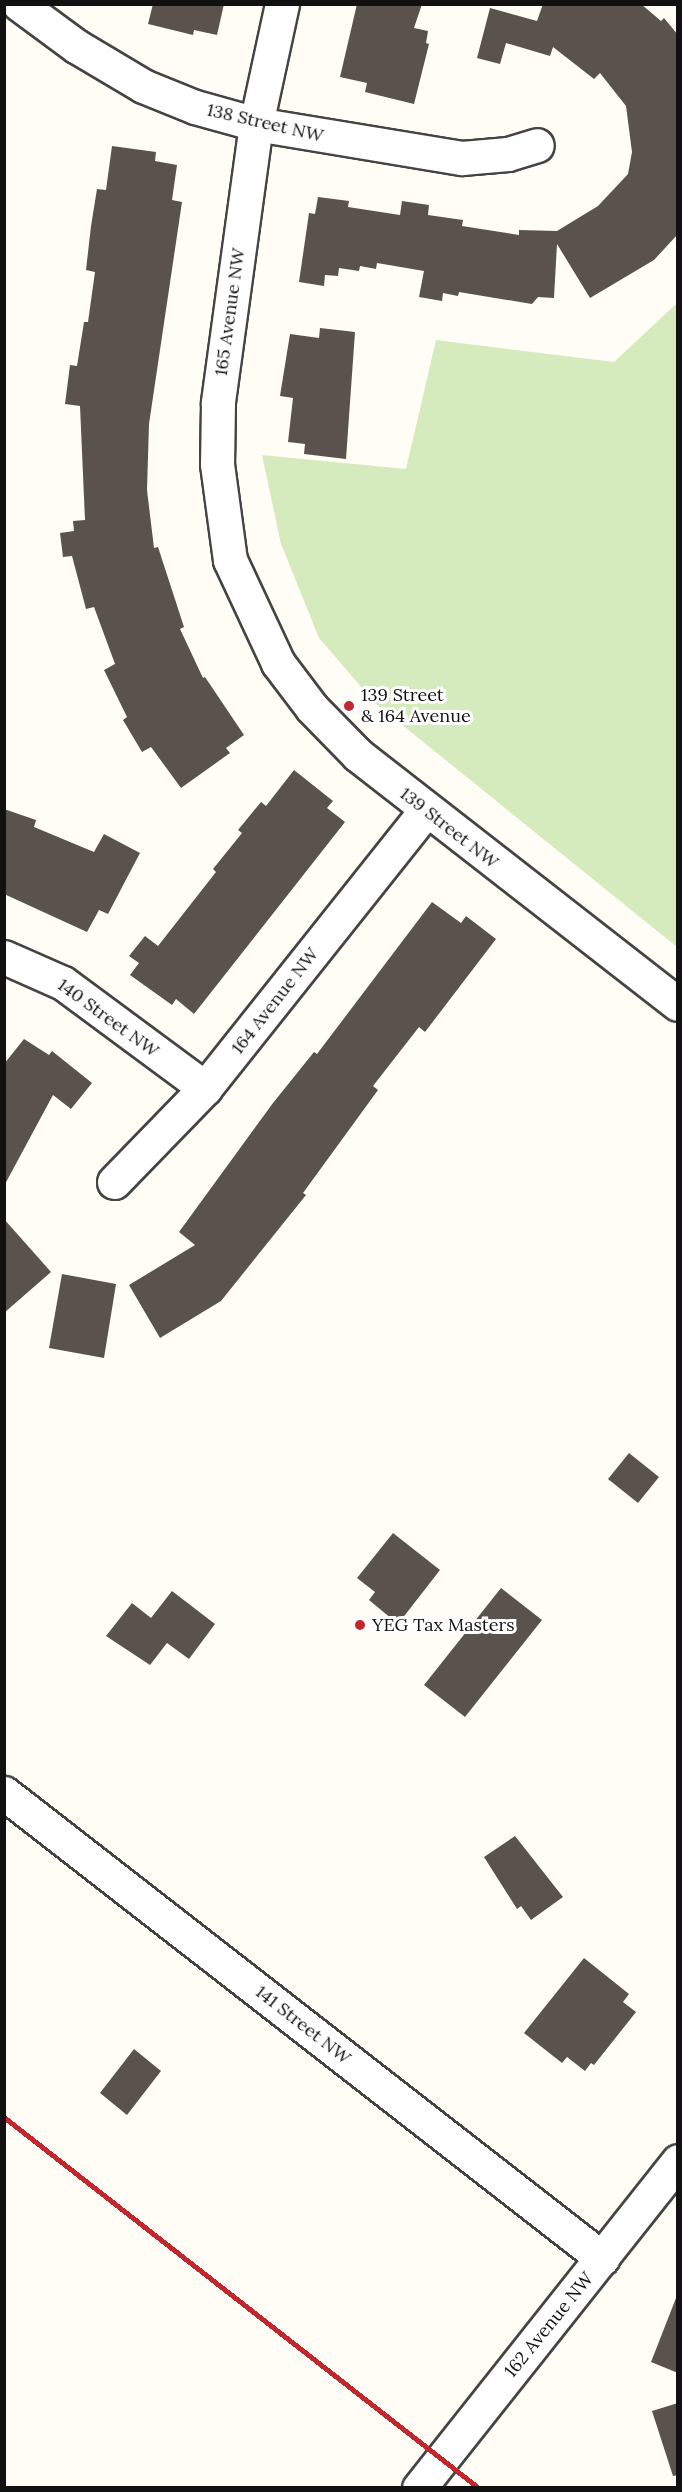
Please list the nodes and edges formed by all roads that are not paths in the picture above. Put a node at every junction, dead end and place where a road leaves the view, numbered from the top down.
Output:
1 (19, 4) edge
2 (282, 4) edge
3 (256, 124) junction
4 (537, 145) dead end
5 (254, 619) joint
6 (425, 811) junction
7 (4, 957) edge
8 (678, 1004) edge
9 (205, 1088) junction
10 (114, 1182) dead end
11 (4, 1793) edge
12 (678, 2161) edge
13 (602, 2258) junction
14 (419, 2487) edge

1 - 3 street, 138 Street NW
2 - 3 street, 165 Avenue NW
3 - 4 street, 138 Street NW
3 - 5 street, 165 Avenue NW
5 - 6 street, 139 Street NW
6 - 8 street, 139 Street NW
6 - 9 street, 164 Avenue NW
7 - 9 street, 140 Street NW
9 - 10 street, 164 Avenue NW
11 - 13 street, 141 Street NW
12 - 13 street, 162 Avenue NW
13 - 14 street, 162 Avenue NW

